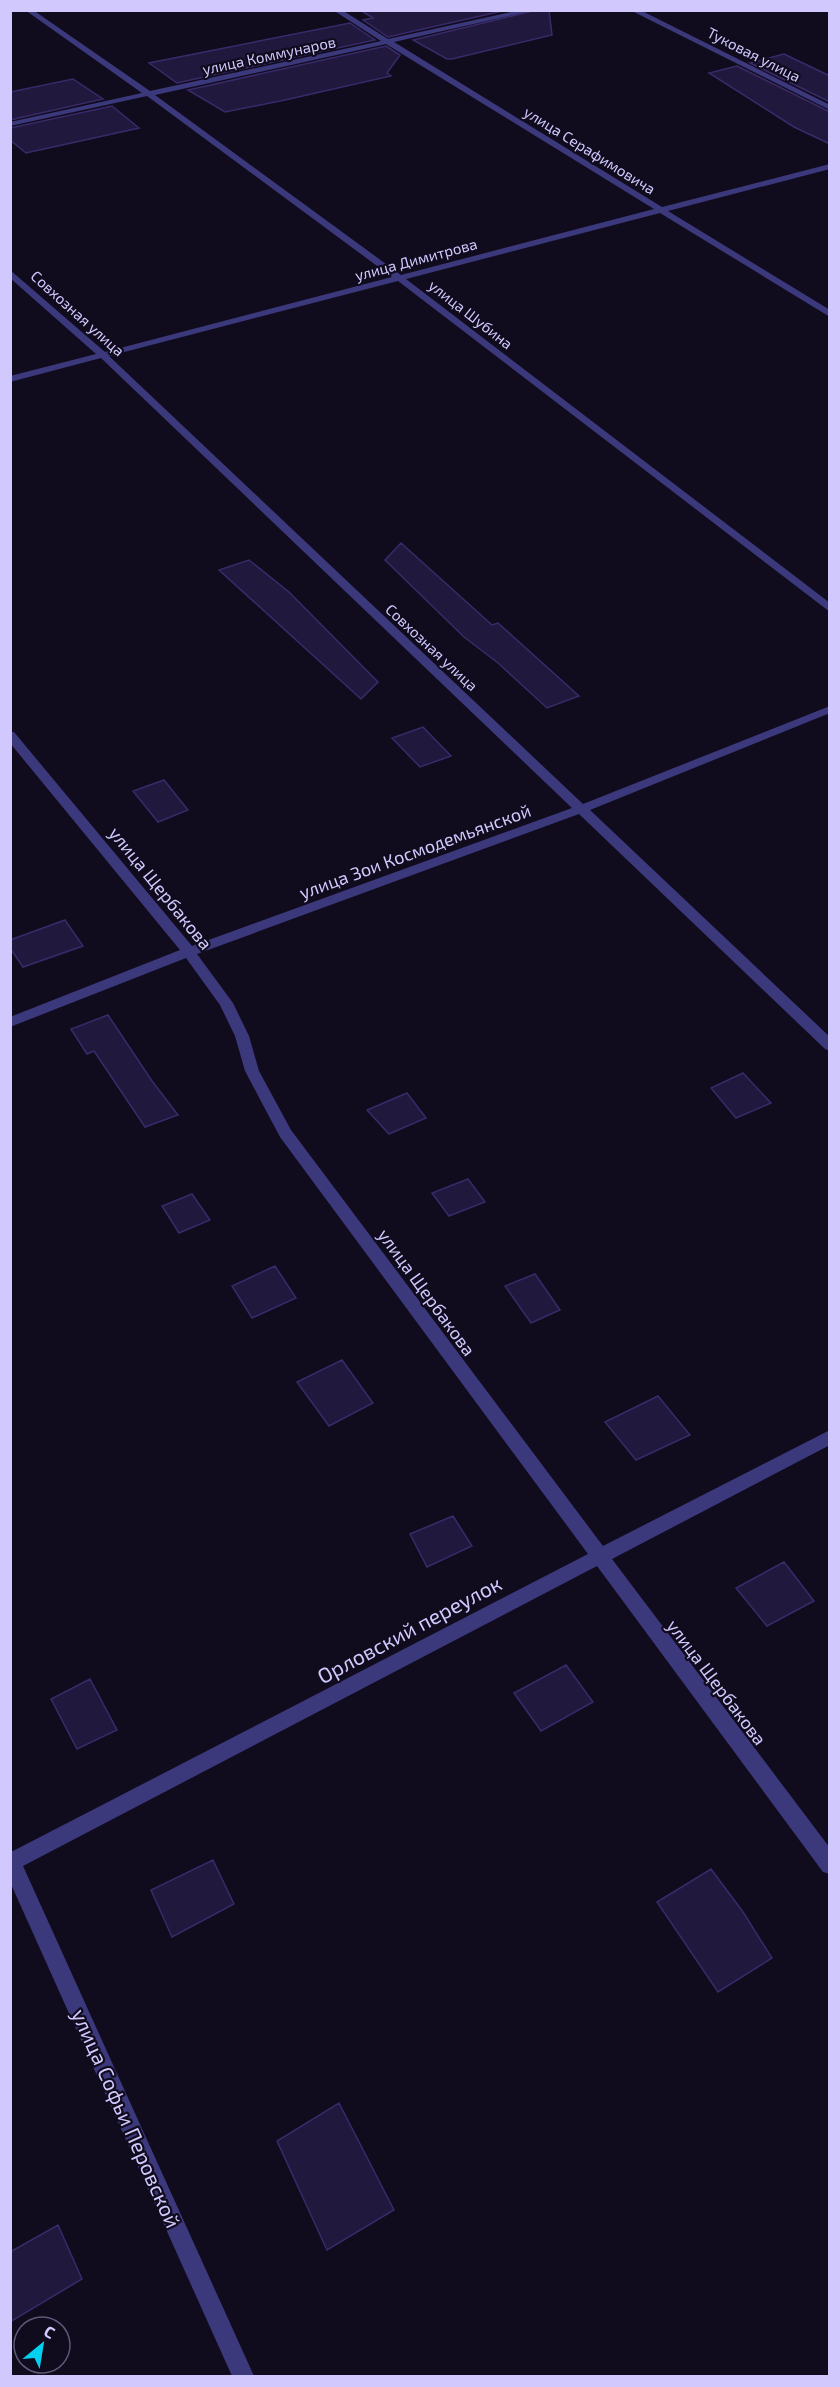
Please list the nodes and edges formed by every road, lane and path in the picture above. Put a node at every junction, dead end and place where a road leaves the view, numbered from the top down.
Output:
1 (28, 10) edge
2 (336, 10) edge
3 (532, 10) edge
4 (633, 10) edge
5 (389, 42) junction
6 (151, 94) junction
7 (830, 108) edge
8 (10, 124) edge
9 (830, 166) edge
10 (659, 209) junction
11 (10, 273) edge
12 (399, 278) junction
13 (830, 314) edge
14 (103, 355) junction
15 (10, 379) edge
16 (830, 609) edge
17 (830, 709) edge
18 (10, 735) edge
19 (582, 809) junction
20 (189, 952) junction
21 (10, 1022) edge
22 (830, 1046) edge
23 (830, 1437) edge
24 (597, 1556) junction
25 (11, 1861) edge
26 (830, 1865) edge
27 (243, 2376) edge

1 - 6 street, улица Шубина
2 - 5 street, улица Серафимовича
3 - 5 street, улица Коммунаров
4 - 7 street, Туковая улица
5 - 6 street, улица Коммунаров
5 - 10 street, улица Серафимовича
6 - 8 street, улица Коммунаров
6 - 12 street, улица Шубина
9 - 10 street, улица Димитрова
10 - 12 street, улица Димитрова
10 - 13 street, улица Серафимовича
11 - 14 street, Совхозная улица
12 - 14 street, улица Димитрова
12 - 16 street, улица Шубина
14 - 15 street, улица Димитрова
14 - 19 street, Совхозная улица
17 - 19 street, улица Зои Космодемьянской
18 - 20 street, улица Щербакова
19 - 20 street, улица Зои Космодемьянской
19 - 22 street, Совхозная улица
20 - 21 street, улица Зои Космодемьянской
20 - 24 street, улица Щербакова
23 - 24 street, Орловский переулок
24 - 25 street, Орловский переулок
24 - 26 street, улица Щербакова
25 - 27 street, улица Софьи Перовской

